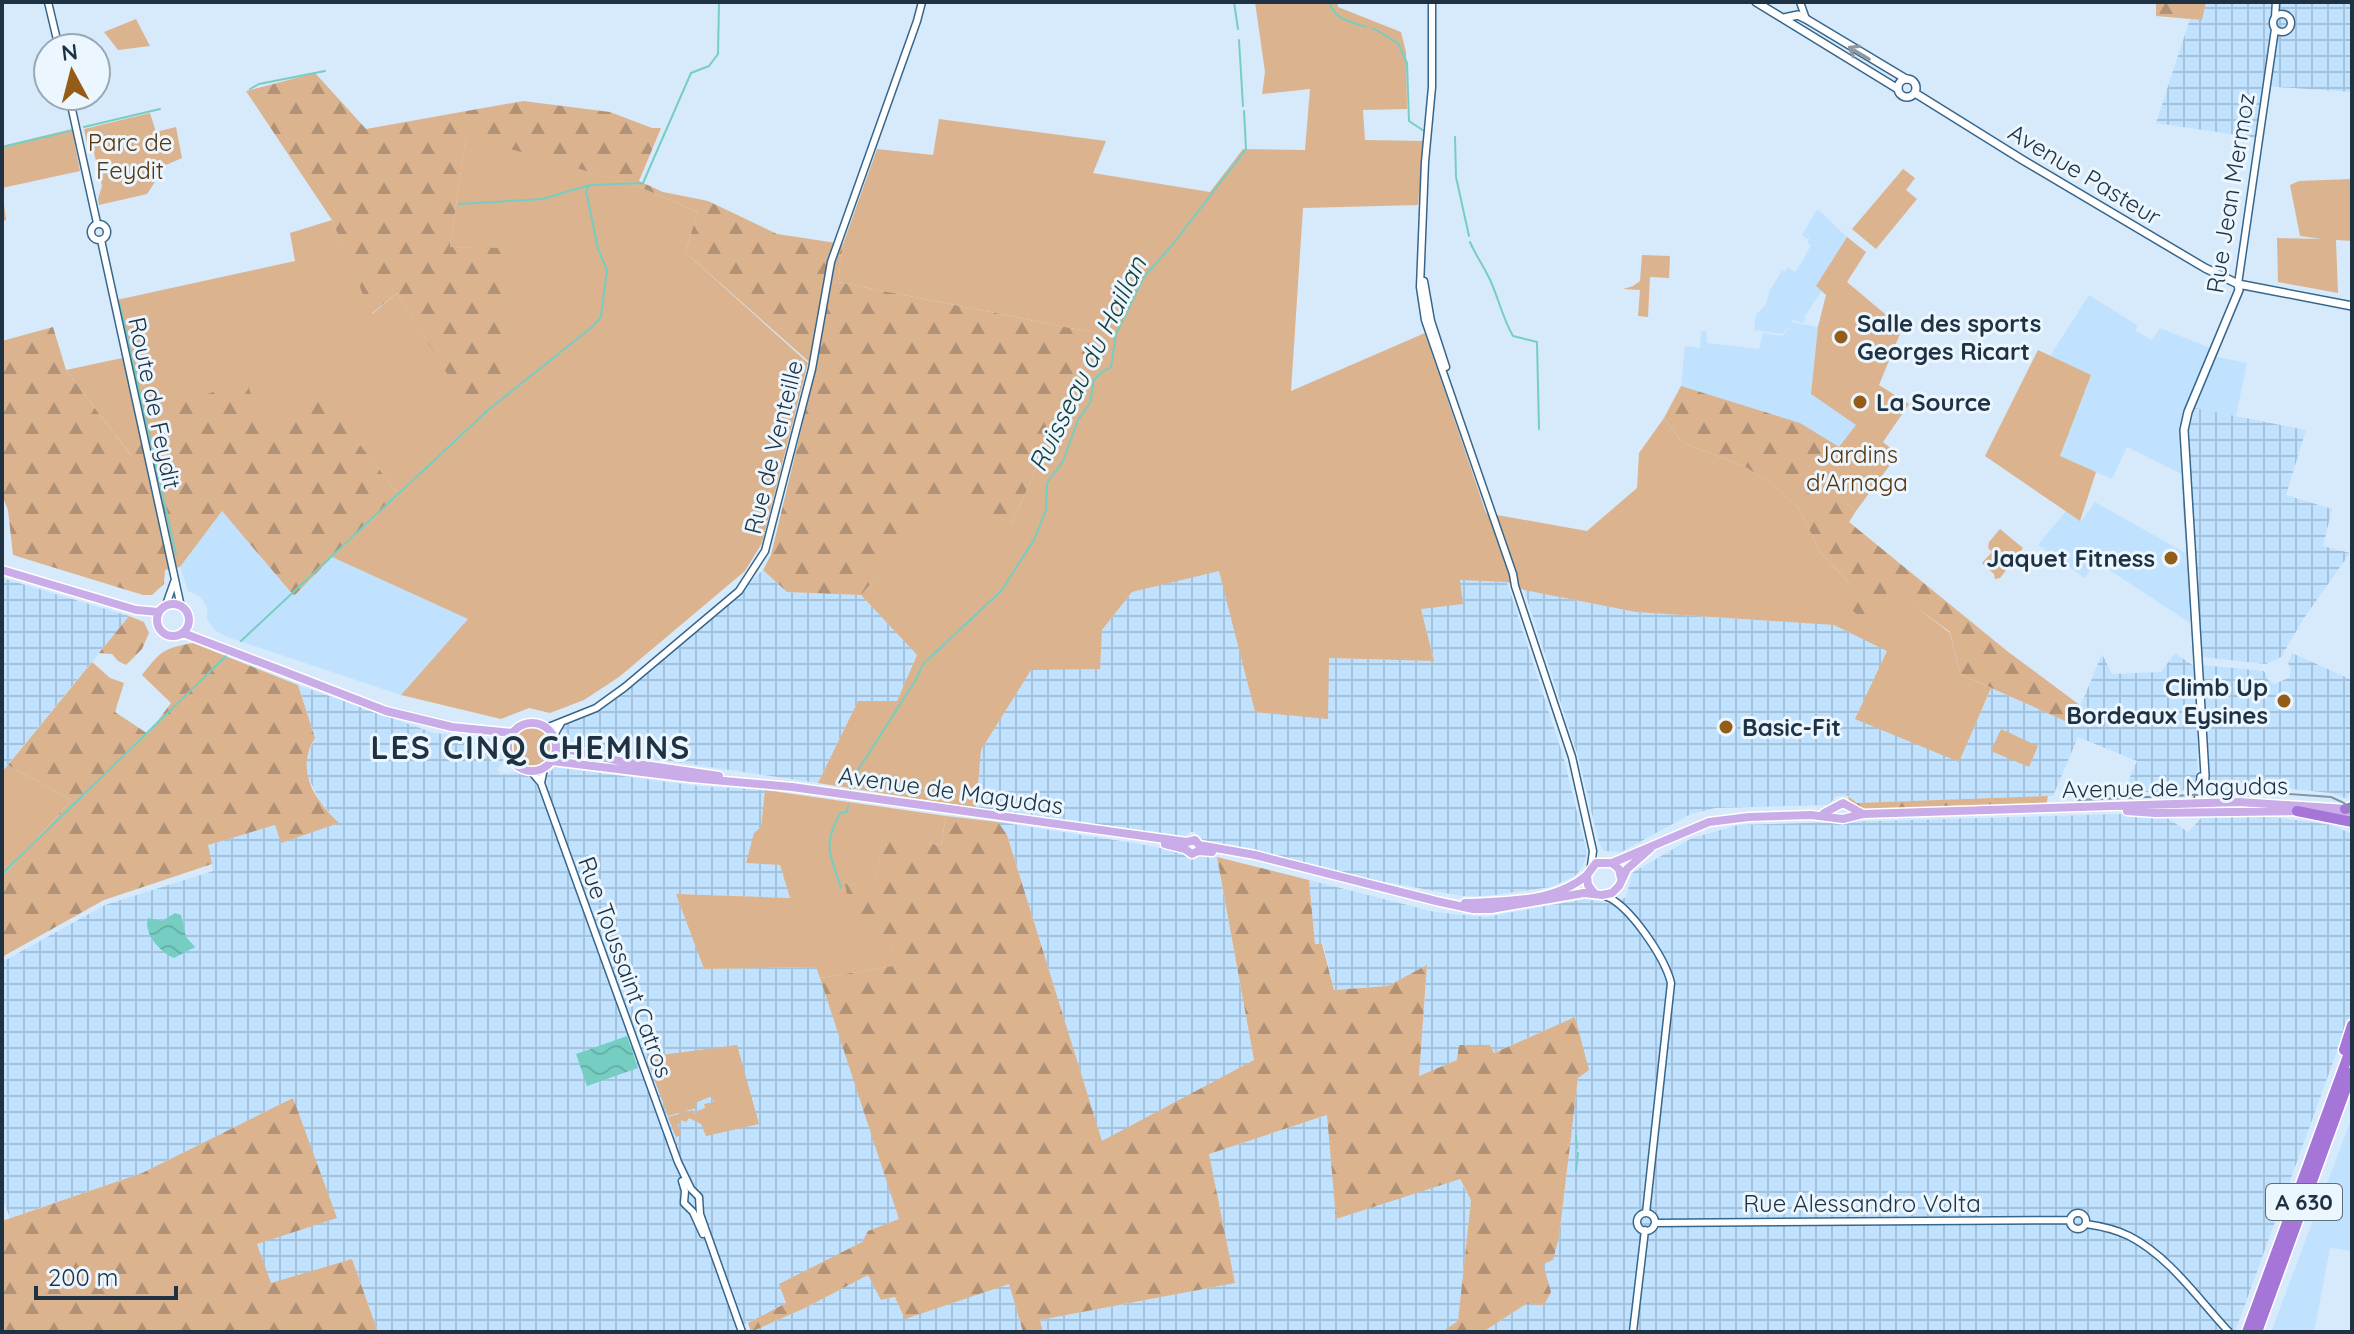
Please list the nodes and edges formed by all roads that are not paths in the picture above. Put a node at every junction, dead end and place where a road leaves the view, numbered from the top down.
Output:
1 (48, 2) edge
2 (922, 2) edge
3 (1432, 2) edge
4 (1756, 2) edge
5 (2278, 2) edge
6 (1800, 3) edge
7 (1794, 15) junction
8 (2286, 15) junction
9 (2275, 17) junction
10 (1784, 18) junction
11 (1806, 19) junction
12 (1814, 25) junction
13 (2275, 29) junction
14 (55, 32) edge
15 (1803, 32) junction
16 (2286, 32) junction
17 (2270, 51) junction
18 (1906, 79) junction
19 (1898, 89) junction
20 (1915, 93) junction
21 (73, 112) edge
22 (97, 223) junction
23 (101, 240) junction
24 (2238, 284) junction
25 (2352, 306) edge
26 (2, 570) edge
27 (174, 575) junction
28 (181, 607) junction
29 (162, 609) junction
30 (136, 610) junction
31 (156, 622) junction
32 (189, 624) junction
33 (183, 633) junction
34 (213, 644) junction
35 (563, 720) junction
36 (546, 728) junction
37 (478, 731) junction
38 (512, 733) junction
39 (553, 737) junction
40 (508, 744) junction
41 (556, 747) junction
42 (552, 761) junction
43 (544, 768) junction
44 (531, 771) junction
45 (541, 783) junction
46 (775, 785) junction
47 (2199, 806) junction
48 (1836, 808) junction
49 (2046, 810) junction
50 (2350, 810) edge
51 (2297, 811) junction
52 (1850, 812) junction
53 (1811, 815) junction
54 (1839, 818) junction
55 (2352, 822) edge
56 (1652, 847) junction
57 (1593, 851) junction
58 (1609, 862) junction
59 (1591, 866) junction
60 (1587, 875) junction
61 (1620, 882) junction
62 (1598, 894) junction
63 (1454, 904) junction
64 (1621, 904) junction
65 (2352, 1025) edge
66 (2352, 1045) edge
67 (2352, 1072) edge
68 (2337, 1084) junction
69 (678, 1162) junction
70 (693, 1192) junction
71 (685, 1196) junction
72 (698, 1205) junction
73 (689, 1208) junction
74 (1646, 1213) junction
75 (2069, 1220) junction
76 (1655, 1223) junction
77 (2086, 1224) junction
78 (1645, 1230) junction
79 (715, 1261) junction
80 (742, 1332) edge
81 (1633, 1332) edge
82 (2229, 1332) edge
83 (2247, 1332) edge
84 (2257, 1332) edge

1 - 14 street
2 - 35 street, Rue de Venteille
3 - 57 street
4 - 10 main road, Avenue Pasteur
5 - 8 street
5 - 9 street
6 - 7 street
6 - 11 street
7 - 10 main road
7 - 11 main road, Avenue Pasteur
8 - 9 street
8 - 16 street
9 - 13 street
10 - 15 main road, Avenue Pasteur
11 - 12 main road, Avenue Pasteur
12 - 15 street
18 -> 12 main road, Avenue Pasteur
13 - 16 street
13 - 17 street, Rue Jean Mermoz
15 - 19 main road, Avenue Pasteur
16 - 17 street
17 - 24 street, Rue Jean Mermoz
18 - 19 main road
18 - 20 main road, Avenue Pasteur
19 - 20 main road, Avenue Pasteur
20 - 24 main road, Avenue Pasteur
21 - 22 street
22 - 23 street
22 - 23 street
23 - 27 street, Route de Feydit
24 - 25 main road, Avenue Pasteur
24 - 47 main road, Rue Jean Mermoz
26 - 30 main road
27 - 28 street, Route de Feydit
27 - 29 street, Route de Feydit
28 - 29 main road
28 - 32 main road
29 - 30 main road
29 - 31 main road
30 - 31 main road
31 - 33 main road
32 - 33 main road
32 - 34 main road
33 - 34 main road
34 - 37 main road
35 - 36 street, Rue de Venteille
35 - 39 street
36 - 38 main road
36 - 39 main road
37 - 38 main road
37 - 40 main road
38 - 40 main road
39 - 41 main road
40 - 44 main road
41 - 42 main road
41 - 46 main road, Avenue de Magudas
42 - 43 main road
42 - 46 main road, Avenue de Magudas
43 - 44 main road
43 - 45 street
44 - 45 street, Rue Toussaint Catros
45 - 69 street, Rue Toussaint Catros
46 - 63 main road, Avenue de Magudas
47 - 49 main road, Avenue de Magudas
47 - 49 main road, Avenue de Magudas
47 - 50 main road, Avenue de Magudas
47 - 51 main road, Avenue de Magudas
48 - 52 main road
48 - 53 main road
48 - 54 main road
49 - 52 main road, Avenue de Magudas
50 - 51 main road, Avenue de Magudas
51 - 55 highway
52 - 54 main road
53 - 54 main road
53 - 56 main road
56 - 58 main road
56 - 61 main road
57 - 58 street
57 - 59 street
58 - 59 main road
58 - 61 main road
59 - 60 main road
60 - 62 main road
60 - 63 main road
61 - 62 main road
61 - 64 street
62 - 63 main road
62 - 64 street
64 - 74 street
65 - 68 highway
66 - 68 highway, A 630
67 - 84 highway, A 630
68 - 83 highway, A 630
69 - 70 street, Rue Toussaint Catros
69 - 71 street, Rue Toussaint Catros
70 - 71 street
70 - 72 street
71 - 73 street
72 - 73 street
72 - 79 street
73 - 79 street
74 - 76 street
74 - 78 street
75 - 76 street, Rue Alessandro Volta
75 - 77 street
75 - 77 street
76 - 78 street
77 - 82 street
78 - 81 street
79 - 80 street

